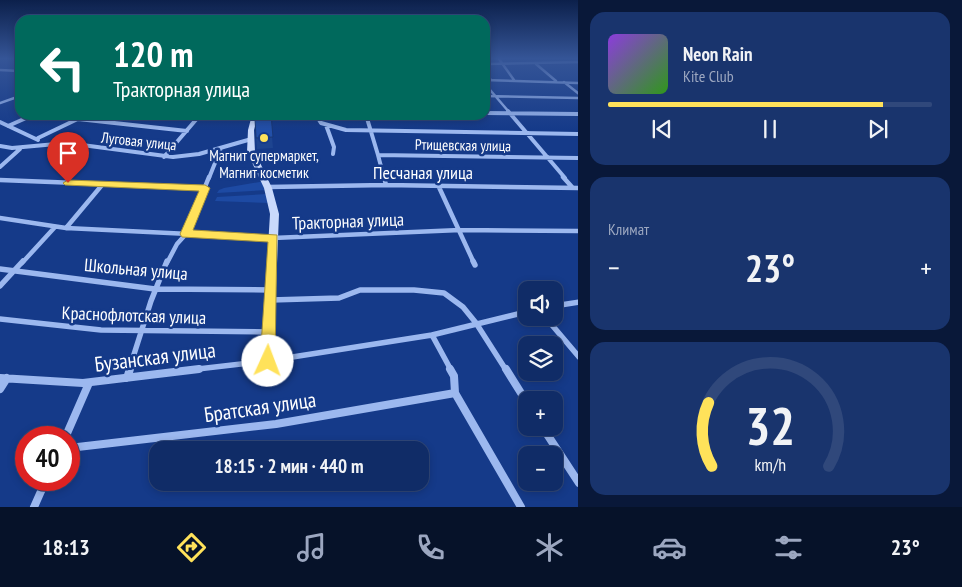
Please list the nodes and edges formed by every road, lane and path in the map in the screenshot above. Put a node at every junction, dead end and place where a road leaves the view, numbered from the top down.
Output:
1 (564, 82) edge
2 (490, 90) edge
3 (490, 96) edge
4 (495, 96) junction
5 (578, 96) edge
6 (15, 98) edge
7 (0, 103) edge
8 (490, 113) edge
9 (509, 114) junction
10 (578, 114) edge
11 (22, 120) edge
12 (76, 120) edge
13 (87, 120) edge
14 (196, 120) edge
15 (254, 120) edge
16 (318, 120) edge
17 (367, 120) edge
18 (0, 122) edge
19 (326, 124) junction
20 (8, 126) junction
21 (370, 130) junction
22 (187, 131) junction
23 (524, 133) junction
24 (578, 134) edge
25 (38, 138) junction
26 (248, 140) junction
27 (37, 145) junction
28 (0, 146) edge
29 (25, 147) junction
30 (221, 148) junction
31 (333, 154) dead end
32 (378, 155) junction
33 (164, 157) junction
34 (546, 157) junction
35 (578, 158) edge
36 (0, 167) edge
37 (0, 183) edge
38 (102, 185) junction
39 (386, 185) junction
40 (438, 185) junction
41 (268, 187) junction
42 (205, 188) junction
43 (572, 188) junction
44 (578, 188) edge
45 (0, 218) edge
46 (55, 227) junction
47 (66, 228) junction
48 (460, 230) junction
49 (578, 231) edge
50 (186, 234) junction
51 (273, 238) junction
52 (475, 265) dead end
53 (0, 269) edge
54 (13, 271) junction
55 (0, 286) edge
56 (155, 289) junction
57 (271, 295) junction
58 (578, 302) edge
59 (563, 304) edge
60 (518, 314) edge
61 (0, 319) edge
62 (476, 323) junction
63 (553, 326) edge
64 (142, 332) junction
65 (269, 332) junction
66 (432, 335) junction
67 (578, 357) edge
68 (268, 361) junction
69 (4, 378) edge
70 (127, 378) junction
71 (89, 383) junction
72 (0, 388) edge
73 (520, 391) edge
74 (455, 393) junction
75 (70, 426) edge
76 (548, 436) edge
77 (80, 447) edge
78 (578, 482) edge
79 (41, 491) edge
80 (34, 507) edge
81 (521, 507) edge

1 - 5 street
2 - 4 street
3 - 4 street
4 - 5 street
4 - 9 street
6 - 7 street
8 - 9 street
9 - 10 street
9 - 23 street
11 - 20 street
12 - 25 street
13 - 22 street
14 - 22 street
15 - 26 street
16 - 19 street
17 - 21 street
18 - 20 street
19 - 21 street
19 - 31 street
20 - 25 street
21 - 23 street
21 - 32 street
22 - 33 street
23 - 24 street
23 - 34 street
25 - 27 street
26 - 30 street, Луговая улица
26 - 41 street
27 - 29 street, Луговая улица
27 - 33 street, Луговая улица
28 - 29 street, Луговая улица
29 - 36 street
30 - 33 street, Луговая улица
30 - 42 street
32 - 34 street, Ртищевская улица
32 - 39 street
34 - 35 street, Ртищевская улица
34 - 43 street
37 - 38 street
38 - 42 street
38 - 47 street
39 - 40 street, Песчаная улица
39 - 41 street, Песчаная улица
40 - 43 street, Песчаная улица
40 - 48 street
41 - 51 street
42 - 50 street
43 - 44 street, Песчаная улица
45 - 46 street, Тракторная улица
46 - 47 street, Тракторная улица
46 - 54 street
47 - 50 street, Тракторная улица
48 - 49 street, Тракторная улица
48 - 51 street, Тракторная улица
48 - 52 street
50 - 51 street, Тракторная улица
50 - 56 street
51 - 57 street
53 - 54 street, Школьная улица
54 - 55 street
54 - 56 street, Школьная улица
56 - 57 street, Школьная улица
56 - 64 street
57 - 62 street, Школьная улица
57 - 65 street
58 - 59 street
60 - 62 street
61 - 64 street, Краснофлотская улица
62 - 66 street
62 - 73 street, Школьная улица
63 - 67 street
64 - 65 street, Краснофлотская улица
64 - 70 street
65 - 68 street
66 - 68 street, Бузанская улица
66 - 74 street
68 - 70 street, Бузанская улица
69 - 71 street, Бузанская улица
69 - 72 street
70 - 71 street, Бузанская улица
71 - 75 street
74 - 77 street, Братская улица
74 - 81 street
76 - 78 street
79 - 80 street

